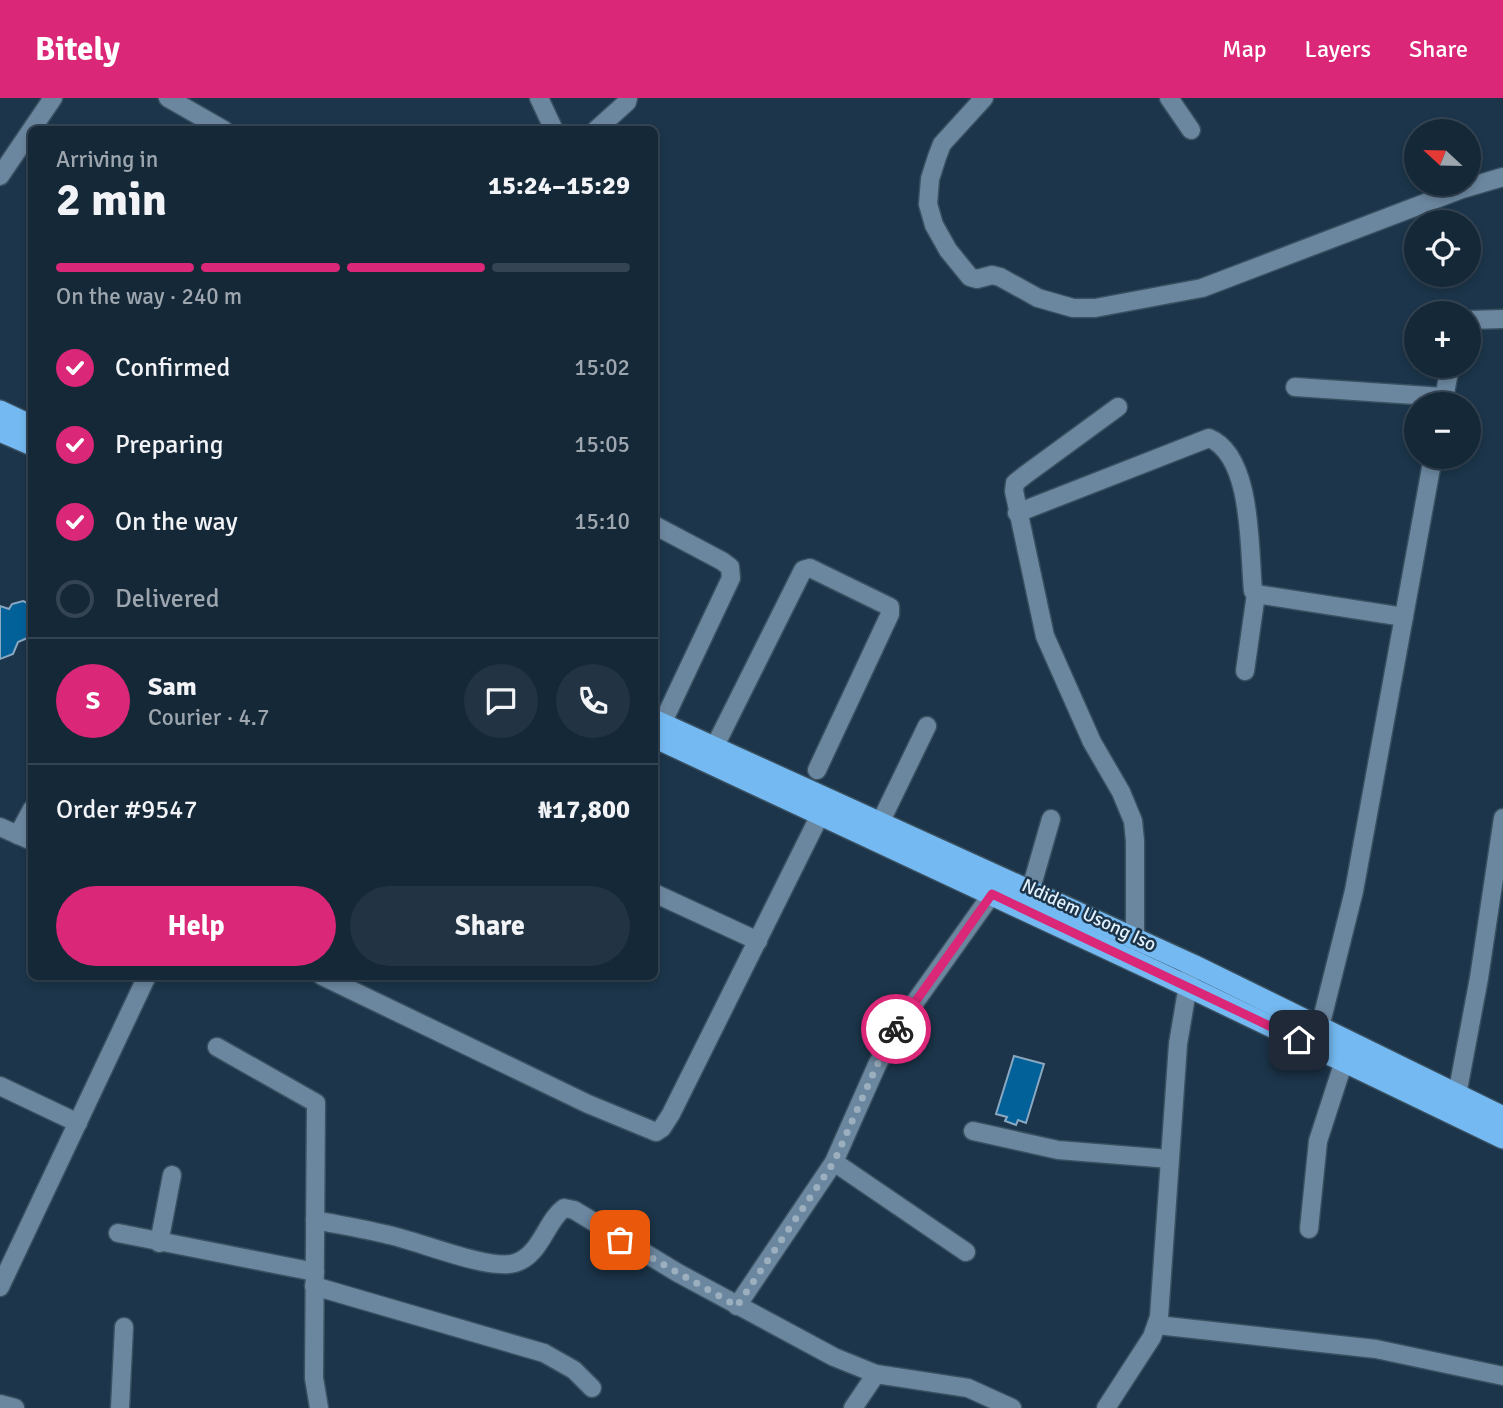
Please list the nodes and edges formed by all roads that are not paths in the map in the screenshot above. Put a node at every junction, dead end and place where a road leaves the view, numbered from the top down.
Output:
1 (53, 98) edge
2 (168, 98) edge
3 (539, 98) edge
4 (628, 98) edge
5 (984, 98) edge
6 (1169, 98) edge
7 (34, 126) edge
8 (217, 126) edge
9 (552, 126) edge
10 (600, 126) edge
11 (1191, 130) dead end
12 (28, 135) edge
13 (0, 176) edge
14 (1503, 177) edge
15 (1503, 319) edge
16 (1481, 320) edge
17 (1296, 387) dead end
18 (1404, 396) edge
19 (1118, 407) dead end
20 (0, 411) edge
21 (28, 424) edge
22 (0, 431) edge
23 (28, 443) edge
24 (1431, 469) edge
25 (1017, 513) junction
26 (658, 527) edge
27 (1256, 594) junction
28 (1404, 617) junction
29 (1245, 671) dead end
30 (658, 725) edge
31 (927, 726) dead end
32 (658, 727) edge
33 (658, 728) edge
34 (713, 748) junction
35 (817, 770) dead end
36 (820, 815) junction
37 (1503, 818) edge
38 (1051, 819) dead end
39 (880, 823) junction
40 (0, 827) edge
41 (25, 838) edge
42 (1030, 892) junction
43 (992, 894) junction
44 (658, 895) edge
45 (758, 941) junction
46 (1135, 941) junction
47 (1190, 975) junction
48 (145, 980) edge
49 (330, 980) edge
50 (1320, 1027) junction
51 (217, 1047) dead end
52 (1344, 1061) junction
53 (0, 1086) edge
54 (1457, 1095) junction
55 (1503, 1117) edge
56 (78, 1123) junction
57 (973, 1131) dead end
58 (1503, 1138) edge
59 (1170, 1159) junction
60 (834, 1162) junction
61 (173, 1175) dead end
62 (315, 1220) junction
63 (1310, 1229) dead end
64 (118, 1233) dead end
65 (159, 1243) junction
66 (966, 1252) dead end
67 (314, 1279) junction
68 (0, 1287) edge
69 (737, 1306) junction
70 (1157, 1325) junction
71 (124, 1327) dead end
72 (876, 1374) junction
73 (1503, 1376) edge
74 (592, 1388) dead end
75 (0, 1404) edge
76 (15, 1408) edge
77 (120, 1408) edge
78 (319, 1408) edge
79 (853, 1408) edge
80 (1012, 1408) edge
81 (1106, 1408) edge

1 - 7 street
2 - 8 street
3 - 9 street
4 - 10 street
5 - 14 street
6 - 11 street
12 - 13 street
15 - 16 street
17 - 18 street
19 - 25 street
20 - 21 highway
22 - 23 highway
24 - 28 street
25 - 27 street
25 - 46 street
26 - 30 street
27 - 28 street
27 - 29 street
28 - 50 street
31 - 39 street
32 - 34 highway, Ndidem Usong Iso
33 - 36 highway, Ndidem Usong Iso
34 - 35 street
34 - 39 highway, Ndidem Usong Iso
36 - 43 highway, Ndidem Usong Iso
36 - 45 street
37 - 54 street
38 - 42 street
39 - 42 highway, Ndidem Usong Iso
40 - 41 street
42 - 46 highway, Ndidem Usong Iso
43 - 47 highway, Ndidem Usong Iso
43 - 60 street
44 - 45 street
45 - 49 street
46 - 47 highway, Ndidem Usong Iso
47 - 50 highway, Ndidem Usong Iso
47 - 52 highway, Ndidem Usong Iso
47 - 59 street
48 - 56 street
50 - 54 highway, Ndidem Usong Iso
51 - 62 street
52 - 58 highway, Ndidem Usong Iso
52 - 63 street
53 - 56 street
54 - 55 highway, Ndidem Usong Iso
56 - 68 street
57 - 59 street
59 - 70 street
60 - 66 street
60 - 69 street
61 - 65 street
62 - 67 street
62 - 69 street
64 - 65 street
65 - 67 street
67 - 74 street
67 - 78 street
69 - 72 street
70 - 73 street
70 - 81 street
71 - 77 street
72 - 79 street
72 - 80 street
75 - 76 street

